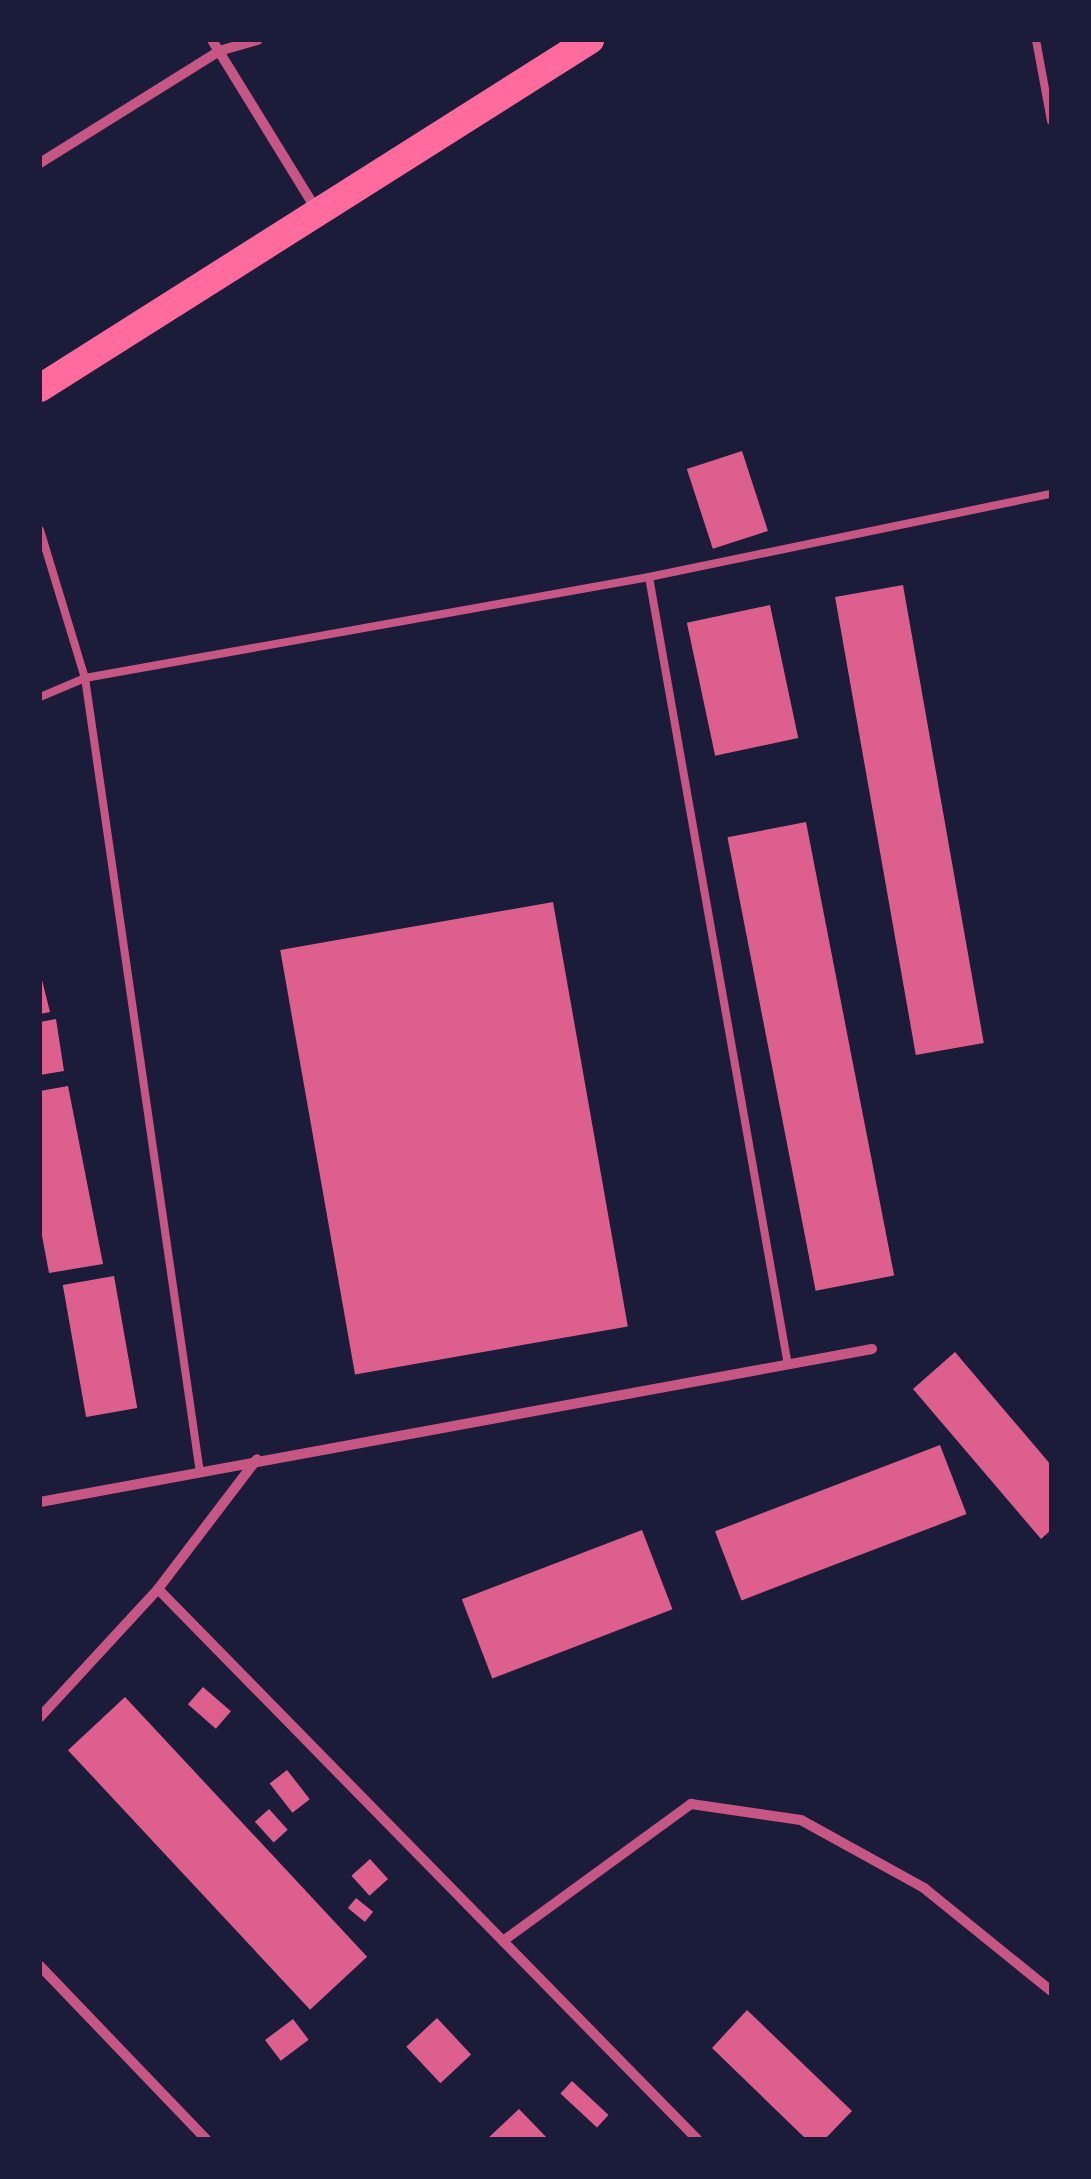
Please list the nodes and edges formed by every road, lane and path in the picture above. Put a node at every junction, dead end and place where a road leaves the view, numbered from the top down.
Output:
1 (212, 40) edge
2 (257, 40) edge
3 (590, 40) edge
4 (1036, 40) edge
5 (219, 51) junction
6 (1051, 121) edge
7 (40, 162) edge
8 (318, 212) junction
9 (40, 388) edge
10 (1051, 494) edge
11 (40, 530) edge
12 (649, 577) junction
13 (85, 678) junction
14 (40, 697) edge
15 (872, 1349) dead end
16 (788, 1365) junction
17 (257, 1458) junction
18 (200, 1472) junction
19 (40, 1502) edge
20 (158, 1589) junction
21 (40, 1717) edge
22 (502, 1940) junction
23 (40, 1966) edge
24 (1051, 1991) edge
25 (206, 2139) edge
26 (697, 2139) edge

1 - 5 street
2 - 5 street
3 - 8 highway
4 - 6 lane
5 - 7 street
5 - 8 street
8 - 9 highway
10 - 12 lane
11 - 13 lane
12 - 13 lane
12 - 16 lane
13 - 14 lane
13 - 18 lane
15 - 16 street
16 - 17 street
17 - 18 street
17 - 20 street
18 - 19 street
20 - 21 street
20 - 22 street
22 - 24 street
22 - 26 street
23 - 25 street

